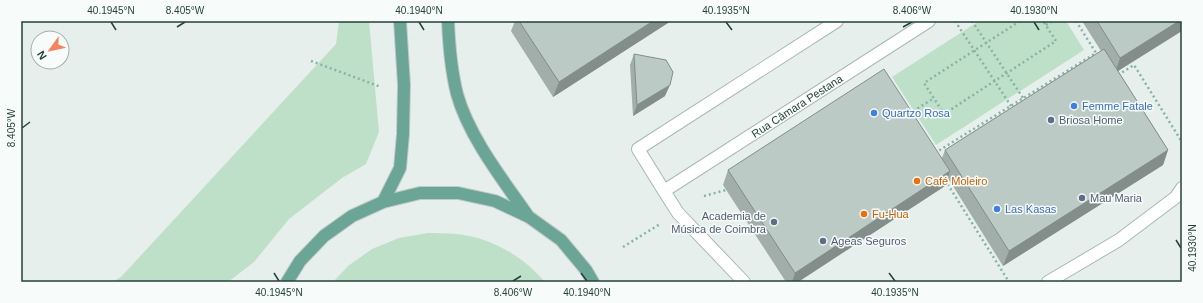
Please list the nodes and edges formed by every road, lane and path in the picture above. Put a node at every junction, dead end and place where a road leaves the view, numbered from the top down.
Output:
1 (400, 21) edge
2 (448, 21) edge
3 (837, 21) edge
4 (929, 21) edge
5 (955, 21) edge
6 (972, 21) edge
7 (1020, 21) edge
8 (1043, 21) edge
9 (1053, 21) edge
10 (1076, 21) edge
11 (1046, 25) junction
12 (987, 42) junction
13 (975, 50) junction
14 (1096, 52) junction
15 (1099, 57) edge
16 (311, 61) dead end
17 (1007, 73) junction
18 (1113, 79) edge
19 (995, 81) junction
20 (381, 87) dead end
21 (934, 98) junction
22 (1023, 98) junction
23 (1017, 102) junction
24 (1011, 106) junction
25 (1020, 107) edge
26 (904, 117) edge
27 (1182, 142) edge
28 (929, 156) edge
29 (943, 178) edge
30 (1182, 188) edge
31 (726, 190) dead end
32 (664, 191) junction
33 (704, 196) dead end
34 (383, 202) junction
35 (529, 217) junction
36 (663, 222) dead end
37 (623, 247) dead end
38 (287, 282) edge
39 (593, 282) edge
40 (744, 282) edge
41 (1009, 282) edge
42 (1048, 282) edge

1 - 34 main road
2 - 35 main road
3 - 32 street
4 - 32 street, Rua Câmara Pestana
5 - 13 path
6 - 12 path
7 - 12 path
8 - 11 path
9 - 11 path
10 - 14 path
11 - 17 path
12 - 13 path
12 - 17 path
13 - 19 path
13 - 21 path
14 - 15 path
14 - 22 path
16 - 20 path
17 - 19 path
17 - 22 path
18 - 27 path
19 - 21 path
19 - 24 path
21 - 26 path
22 - 23 path
23 - 24 path
23 - 25 path
24 - 28 path
29 - 41 path
30 - 42 street
31 - 33 path
32 - 40 street
34 - 35 main road
34 - 38 main road
35 - 39 main road
36 - 37 path

